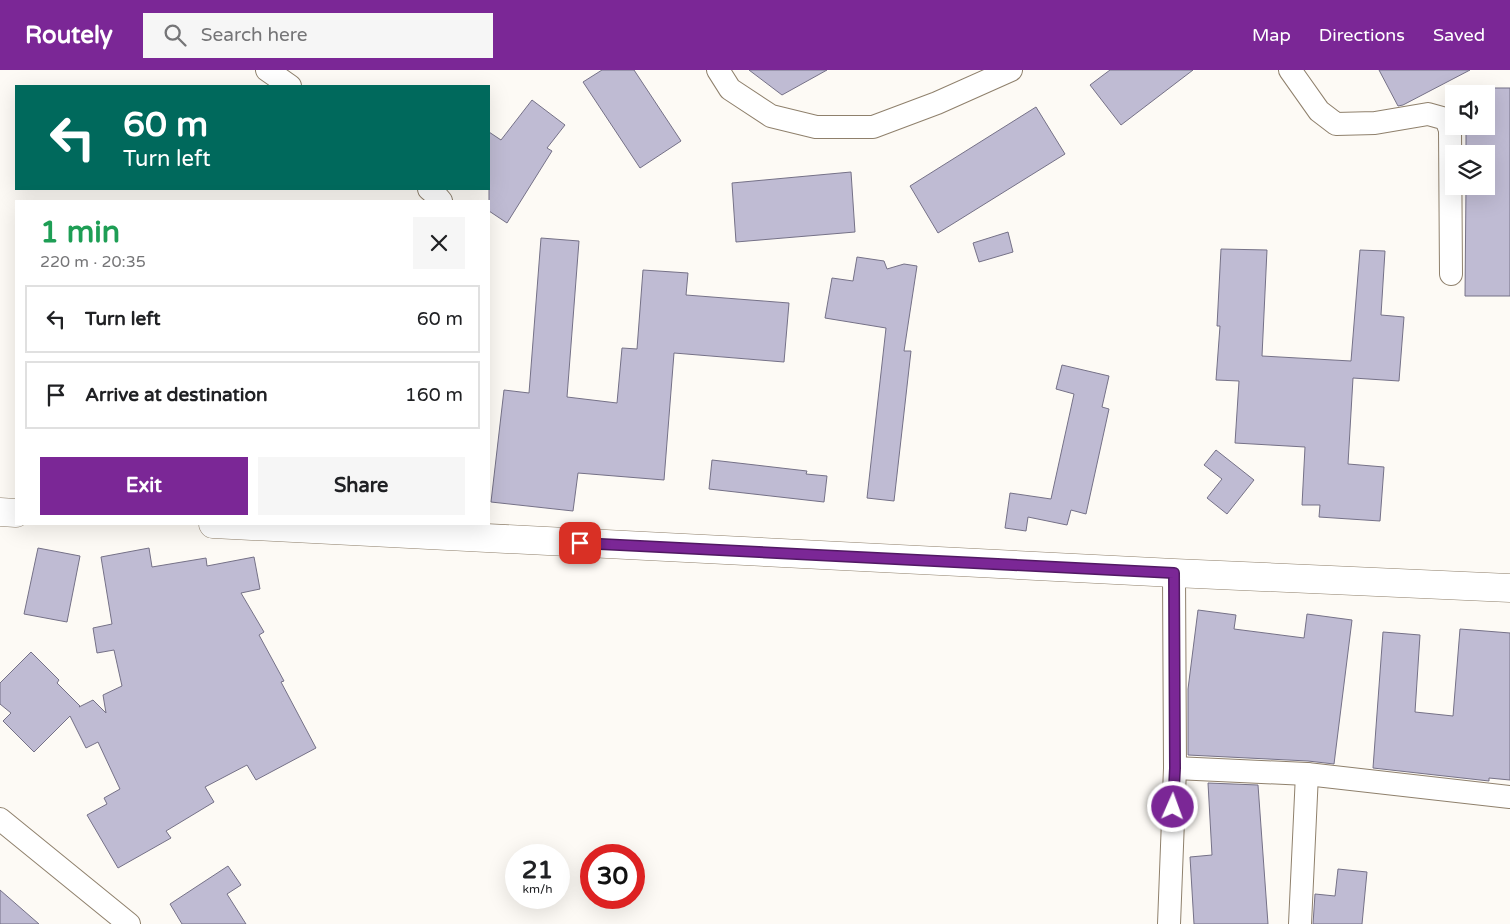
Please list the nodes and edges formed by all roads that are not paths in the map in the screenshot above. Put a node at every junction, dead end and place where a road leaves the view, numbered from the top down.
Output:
1 (267, 70) edge
2 (718, 70) edge
3 (1011, 70) edge
4 (1290, 70) edge
5 (289, 85) edge
6 (430, 190) edge
7 (440, 200) edge
8 (1451, 274) dead end
9 (0, 512) edge
10 (15, 513) edge
11 (251, 525) edge
12 (482, 531) edge
13 (1174, 573) junction
14 (1510, 588) edge
15 (1175, 768) junction
16 (1307, 774) junction
17 (1510, 797) edge
18 (0, 819) edge
19 (129, 924) edge
20 (1169, 924) edge
21 (1300, 924) edge

1 - 5 street
2 - 3 street
4 - 8 street
6 - 7 street
9 - 10 street
11 - 12 street
12 - 13 street
13 - 14 street
13 - 15 street
15 - 16 street
15 - 20 street
16 - 17 street
16 - 21 street
18 - 19 street

